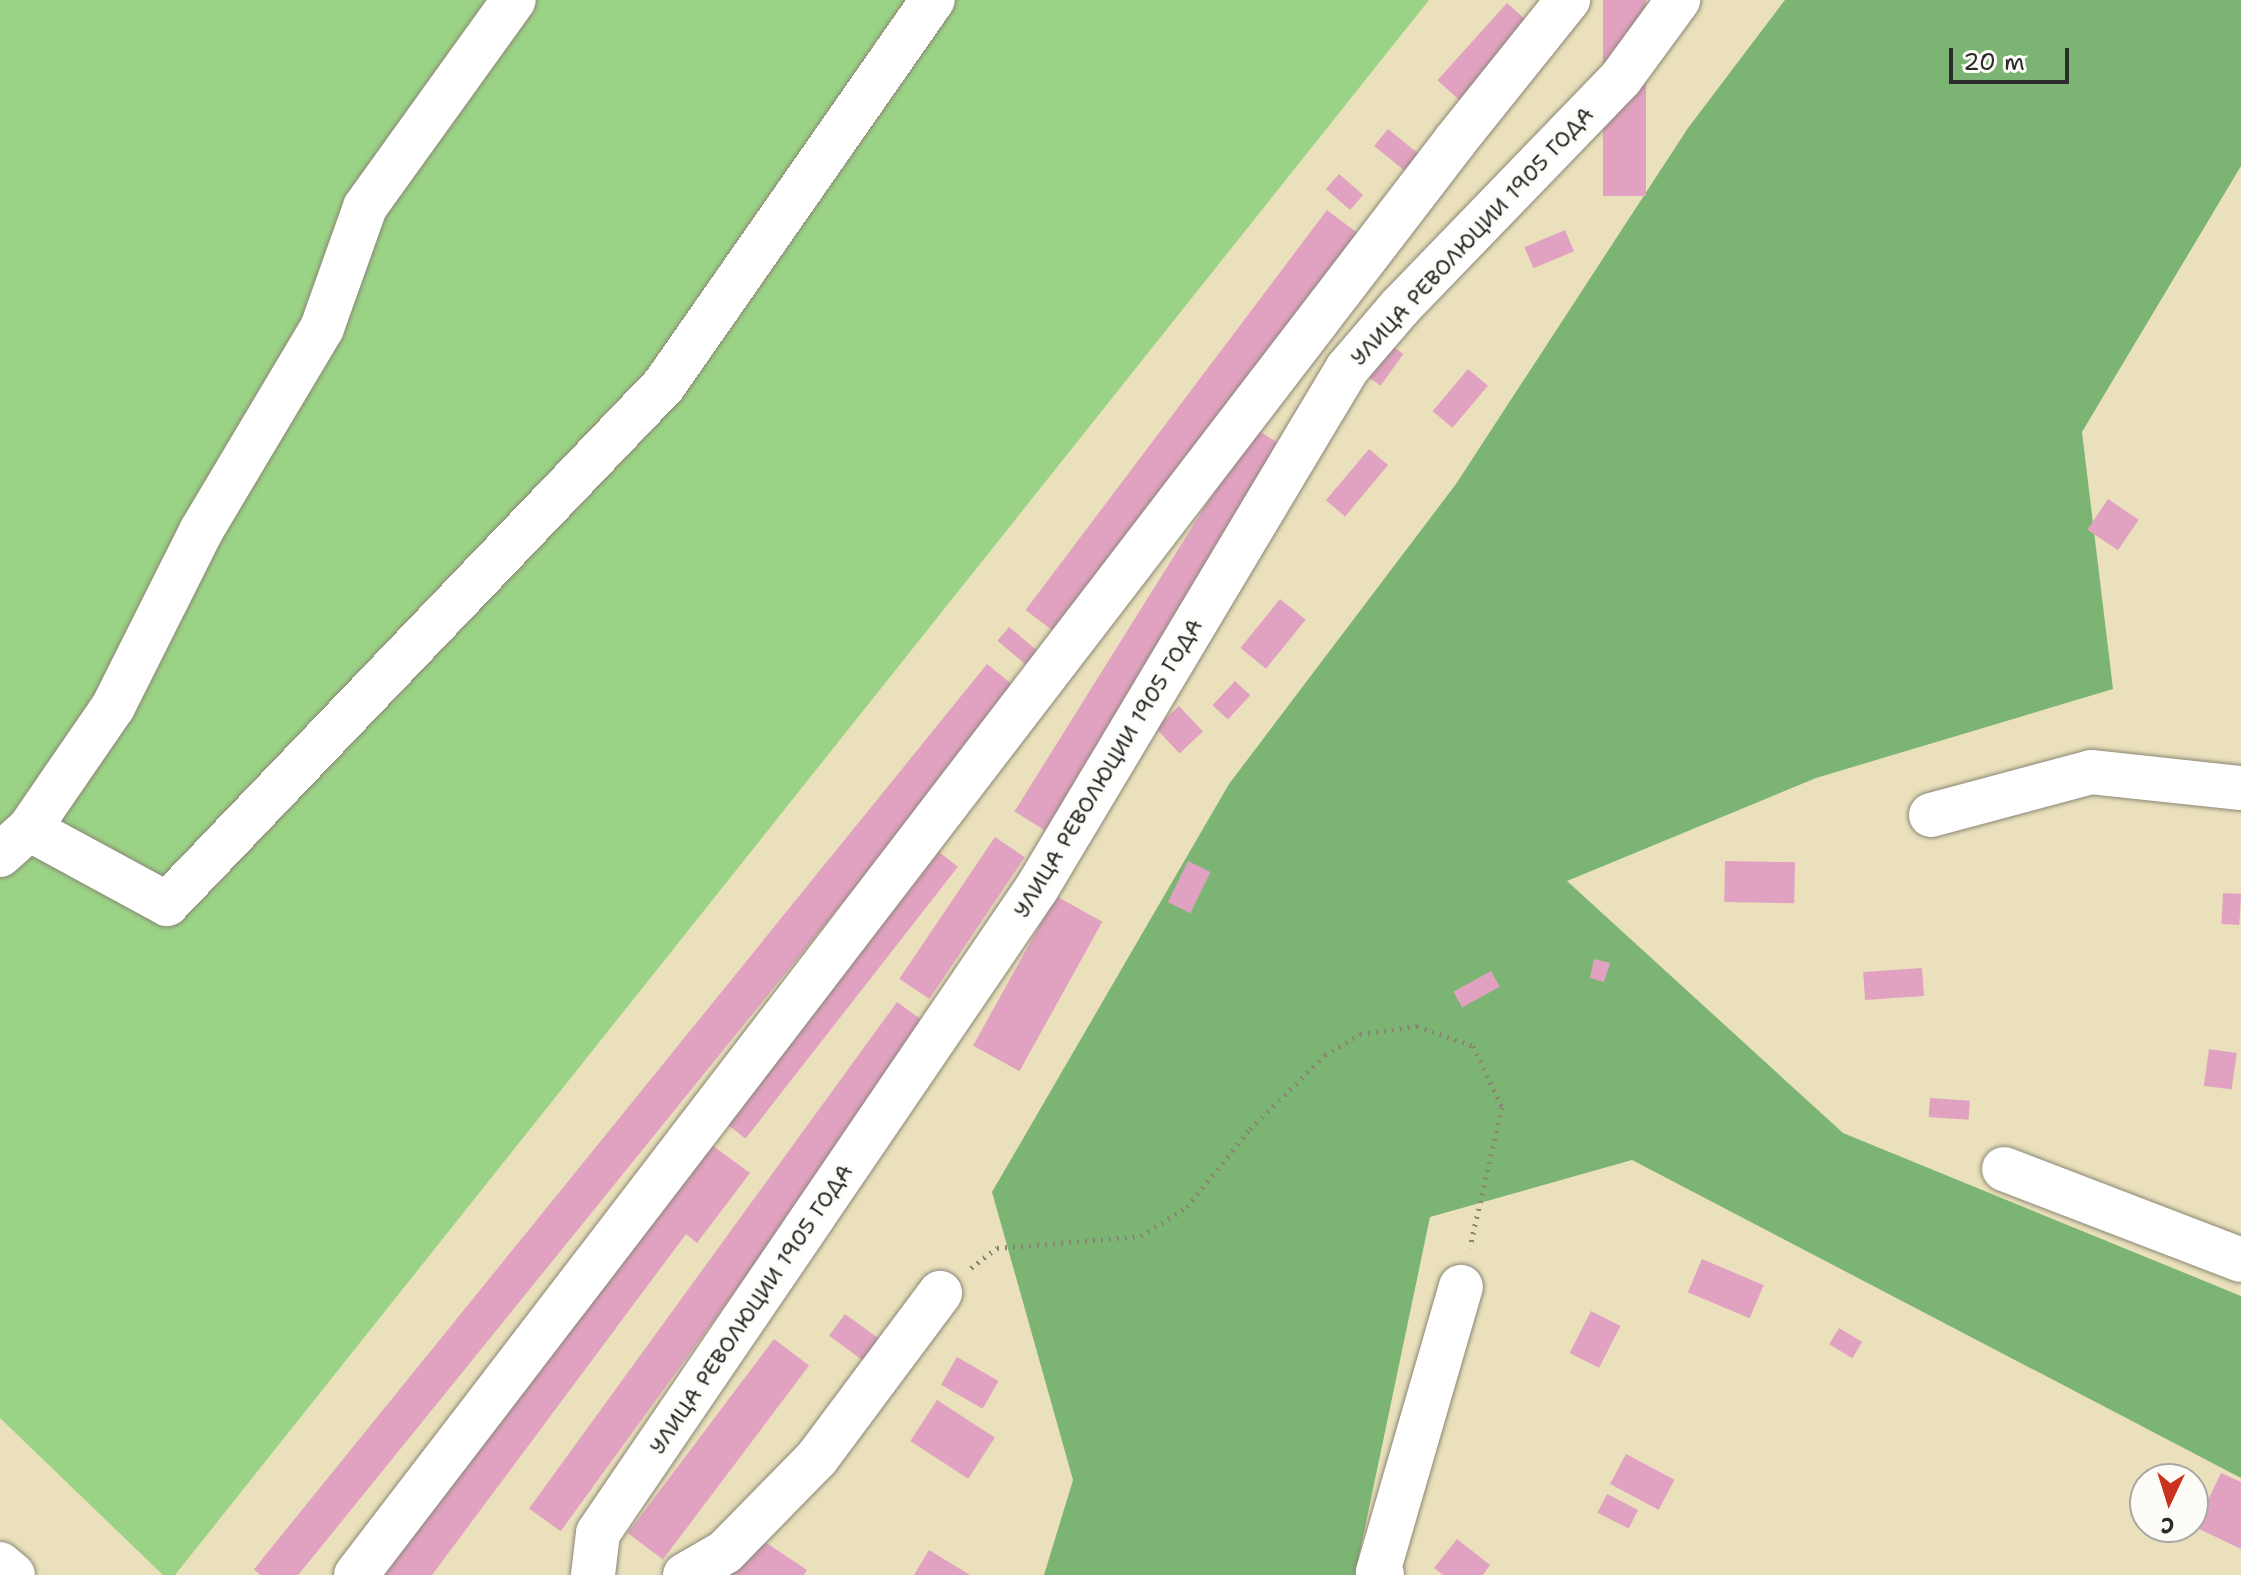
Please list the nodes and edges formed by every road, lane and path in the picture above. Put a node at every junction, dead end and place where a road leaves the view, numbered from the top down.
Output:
1 (514, 0) edge
2 (933, 0) edge
3 (1568, 0) edge
4 (1678, 0) edge
5 (2241, 788) edge
6 (1931, 815) dead end
7 (14, 842) edge
8 (2004, 1169) dead end
9 (2241, 1260) edge
10 (1461, 1287) joint
11 (940, 1293) joint
12 (0, 1564) edge
13 (13, 1575) edge
14 (356, 1575) edge
15 (593, 1575) edge
16 (685, 1575) edge
17 (1382, 1575) edge

1 - 7 street
2 - 7 street
3 - 14 street
4 - 15 street, УЛИЦА РЕВОЛЮЦИИ 1905 ГОДА
5 - 6 street
8 - 9 street
10 - 11 path
10 - 17 street
11 - 16 street
12 - 13 street

